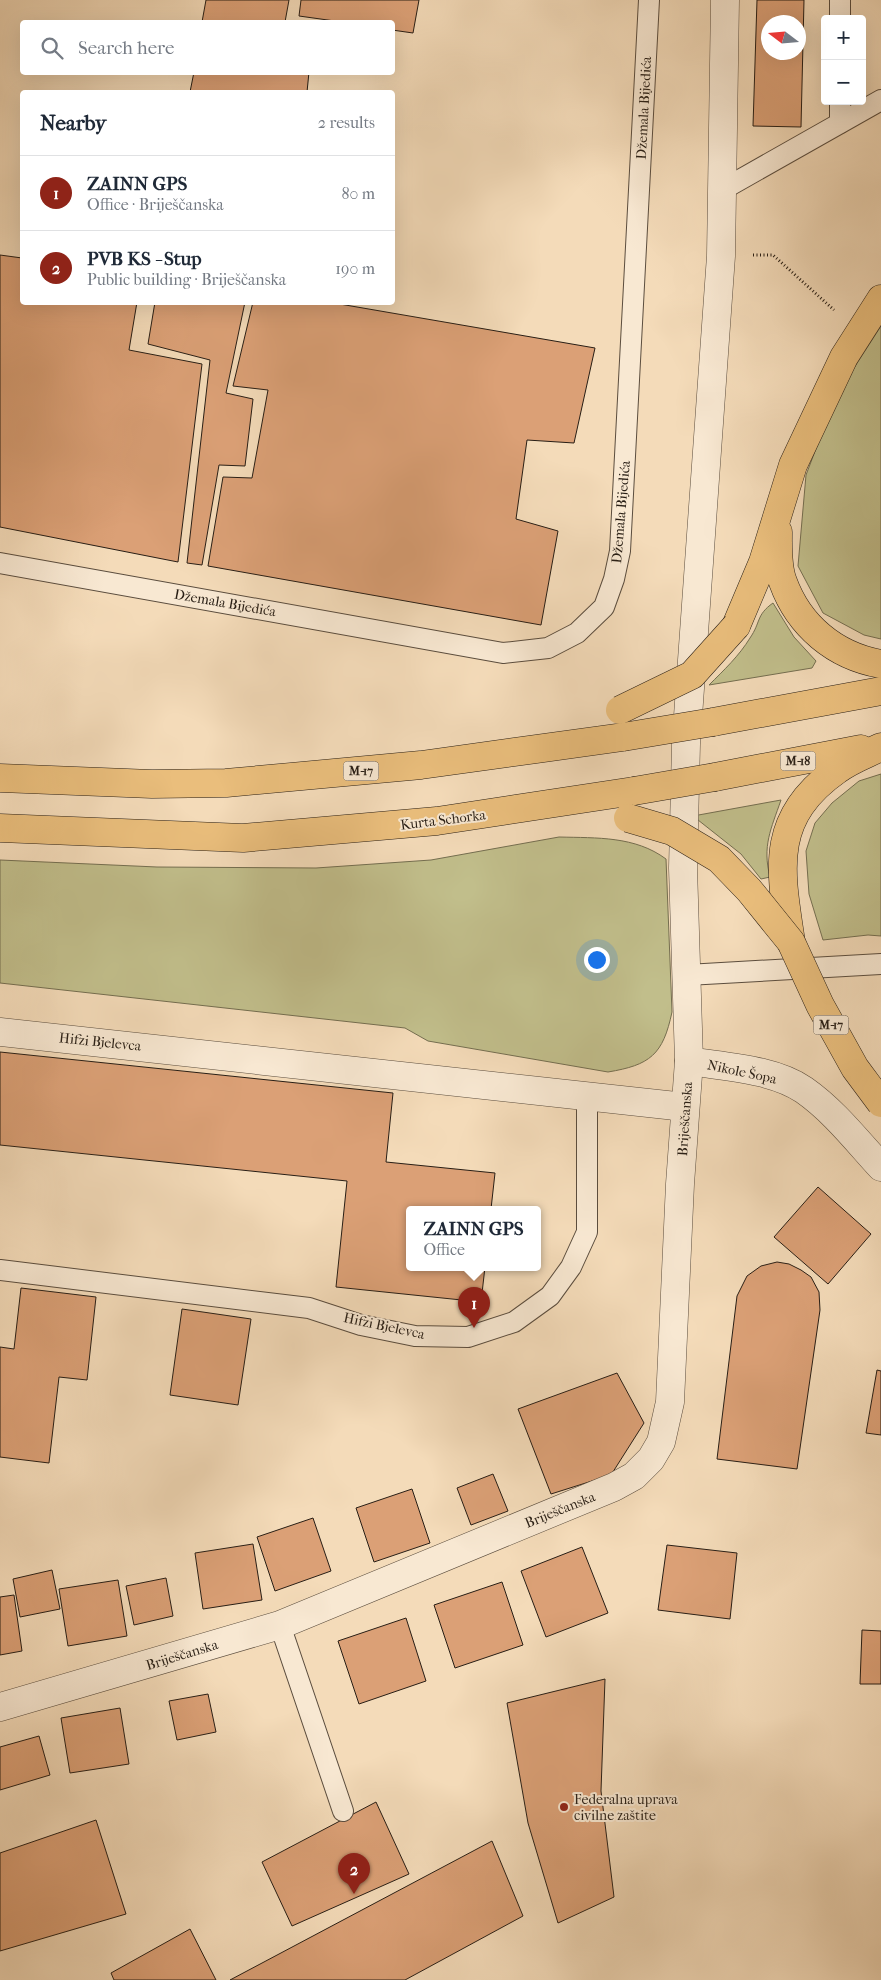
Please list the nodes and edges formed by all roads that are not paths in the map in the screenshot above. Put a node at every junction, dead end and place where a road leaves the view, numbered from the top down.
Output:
1 (650, 0) edge
2 (725, 0) edge
3 (840, 0) edge
4 (840, 15) edge
5 (881, 100) edge
6 (840, 105) edge
7 (840, 123) junction
8 (722, 190) junction
9 (881, 299) edge
10 (778, 516) junction
11 (0, 563) edge
12 (881, 664) edge
13 (881, 691) edge
14 (622, 723) junction
15 (881, 746) edge
16 (0, 778) edge
17 (552, 805) junction
18 (0, 828) edge
19 (791, 942) junction
20 (879, 966) edge
21 (687, 975) junction
22 (0, 1032) edge
23 (689, 1061) junction
24 (587, 1096) junction
25 (881, 1102) edge
26 (685, 1107) junction
27 (881, 1167) edge
28 (0, 1270) edge
29 (280, 1625) junction
30 (0, 1707) edge
31 (343, 1811) dead end

1 - 11 lane, Džemala Bijedića
2 - 8 street
3 - 4 lane
5 - 7 lane
6 - 7 lane
7 - 8 lane
8 - 21 street
9 - 10 main road
10 - 12 main road
10 - 14 main road, bridge
13 - 14 main road, bridge
14 - 16 main road, M-17
15 - 17 main road, Kurta Schorka / M-18, bridge
15 - 19 main road
17 - 18 main road, Kurta Schorka / M-17
17 - 19 main road, M-17, bridge
19 - 25 main road, M-17, bridge
20 - 21 lane
21 - 23 street, Briješčanska
22 - 24 street, Hifzi Bjelevca
23 - 26 street, Briješčanska
23 - 27 street, Nikole Šopa
24 - 26 street, Hifzi Bjelevca
24 - 28 lane, Hifzi Bjelevca
26 - 29 street, Briješčanska
29 - 30 street, Briješčanska
29 - 31 lane

